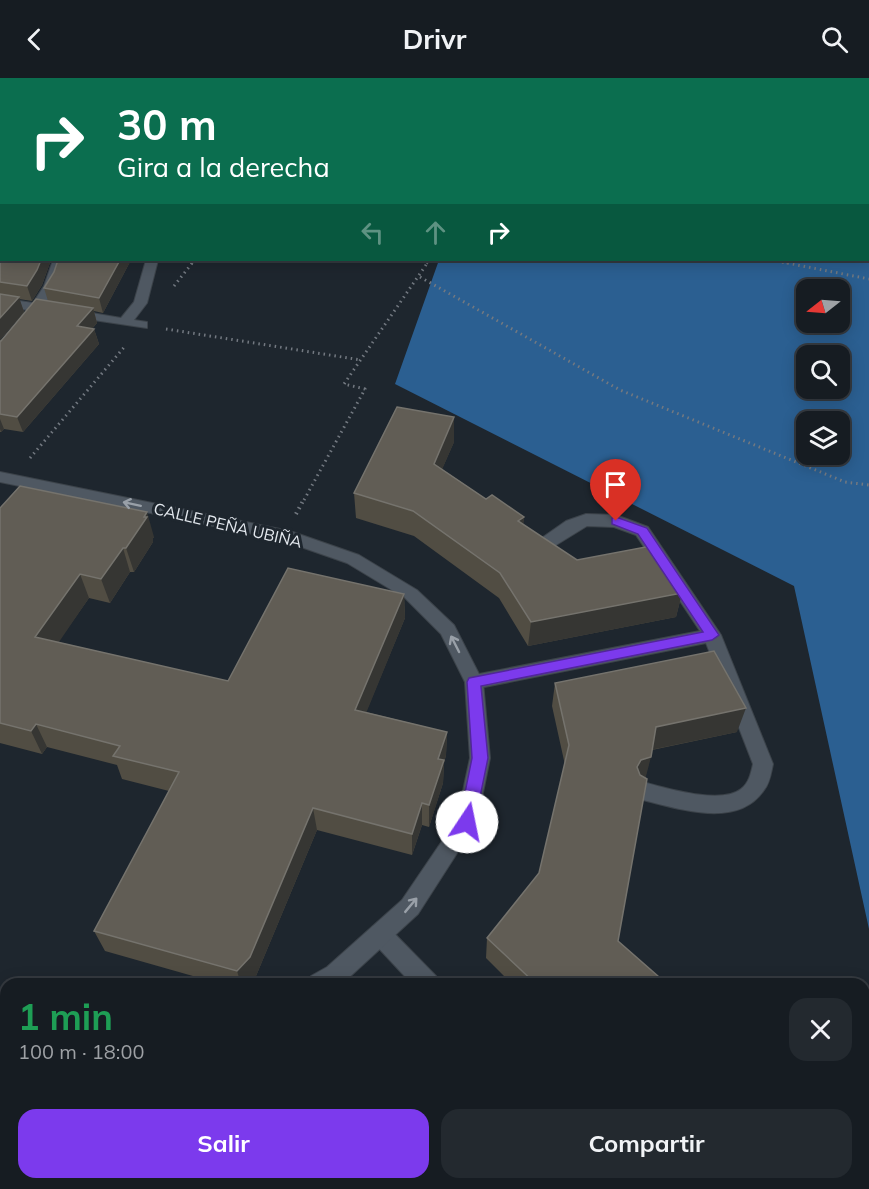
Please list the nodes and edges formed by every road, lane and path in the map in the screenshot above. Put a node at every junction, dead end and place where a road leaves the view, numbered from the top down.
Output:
1 (59, 261) edge
2 (152, 261) edge
3 (194, 261) edge
4 (428, 261) edge
5 (776, 261) edge
6 (420, 277) junction
7 (869, 279) edge
8 (0, 302) edge
9 (36, 308) junction
10 (124, 322) junction
11 (142, 325) junction
12 (0, 352) edge
13 (361, 360) junction
14 (6, 478) edge
15 (869, 485) edge
16 (284, 535) junction
17 (542, 546) edge
18 (712, 635) junction
19 (474, 682) junction
20 (643, 791) edge
21 (380, 934) junction
22 (330, 978) edge
23 (422, 978) edge

1 - 9 street
2 - 10 street
3 - 11 path
4 - 6 path
5 - 7 path
6 - 13 path
6 - 15 path
8 - 9 street
9 - 10 street
9 - 12 street
10 - 11 street
11 - 13 path
11 - 14 path
13 - 16 path
16 -> 14 street, CALLE PEÑA UBIÑA
19 -> 16 street, CALLE PEÑA UBIÑA
17 - 18 street
18 - 19 street
18 - 20 street
21 -> 19 street, CALLE PEÑA UBIÑA
21 - 22 street
21 - 23 street

